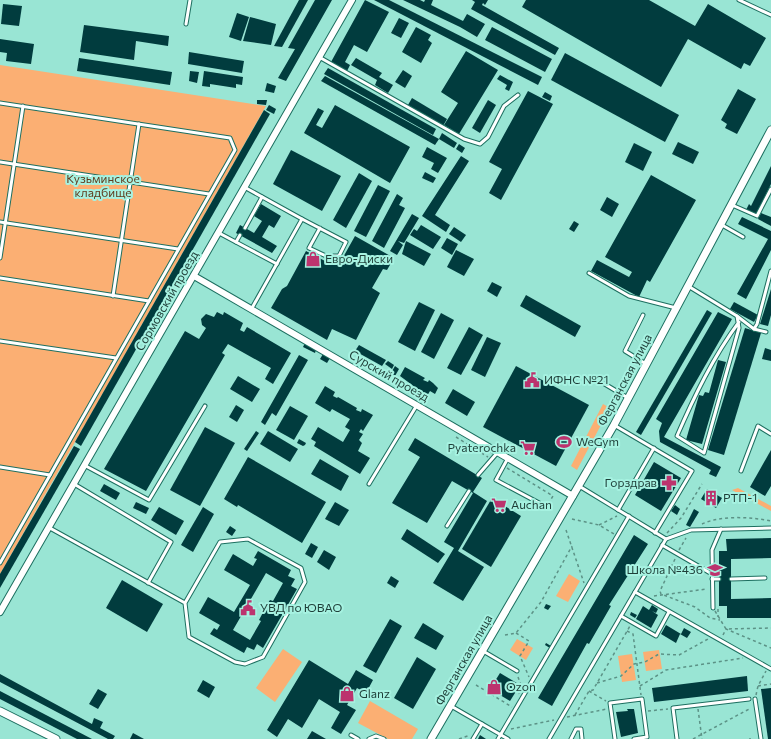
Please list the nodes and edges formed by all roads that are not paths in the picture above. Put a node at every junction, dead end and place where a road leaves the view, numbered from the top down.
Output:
1 (190, 0) edge
2 (352, 0) edge
3 (739, 0) edge
4 (771, 15) edge
5 (186, 24) dead end
6 (319, 57) junction
7 (518, 95) dead end
8 (0, 103) edge
9 (23, 106) junction
10 (139, 124) junction
11 (771, 130) edge
12 (0, 162) edge
13 (14, 164) junction
14 (130, 182) junction
15 (246, 188) junction
16 (771, 189) edge
17 (209, 194) junction
18 (262, 197) junction
19 (730, 204) junction
20 (302, 220) junction
21 (0, 222) edge
22 (5, 222) junction
23 (720, 224) junction
24 (245, 228) dead end
25 (320, 228) junction
26 (219, 233) junction
27 (240, 235) dead end
28 (743, 237) dead end
29 (121, 240) junction
30 (236, 242) junction
31 (178, 249) junction
32 (0, 258) edge
33 (277, 264) junction
34 (771, 271) edge
35 (589, 273) dead end
36 (194, 276) junction
37 (0, 278) edge
38 (688, 286) junction
39 (113, 296) junction
40 (149, 301) junction
41 (252, 308) junction
42 (676, 308) junction
43 (643, 315) dead end
44 (737, 316) junction
45 (739, 322) junction
46 (754, 328) junction
47 (766, 332) dead end
48 (0, 341) edge
49 (116, 358) junction
50 (646, 364) junction
51 (603, 383) dead end
52 (628, 398) junction
53 (417, 405) junction
54 (204, 406) dead end
55 (614, 425) junction
56 (771, 434) edge
57 (654, 448) junction
58 (498, 452) junction
59 (508, 458) junction
60 (84, 465) junction
61 (0, 467) edge
62 (741, 471) dead end
63 (50, 475) junction
64 (478, 475) dead end
65 (74, 484) junction
66 (369, 484) dead end
67 (578, 486) junction
68 (469, 491) dead end
69 (573, 496) junction
70 (541, 504) dead end
71 (618, 510) junction
72 (629, 516) junction
73 (447, 526) dead end
74 (48, 527) junction
75 (771, 528) edge
76 (721, 529) junction
77 (656, 533) junction
78 (665, 538) junction
79 (662, 545) junction
80 (0, 563) edge
81 (712, 574) junction
82 (765, 578) dead end
83 (712, 579) junction
84 (719, 579) dead end
85 (731, 579) dead end
86 (148, 583) junction
87 (635, 592) junction
88 (185, 603) junction
89 (712, 608) road end
90 (0, 612) edge
91 (669, 612) junction
92 (621, 616) junction
93 (482, 651) junction
94 (770, 668) edge
95 (517, 671) road end
96 (749, 699) dead end
97 (755, 699) road end
98 (451, 706) junction
99 (0, 711) edge
100 (482, 724) junction
101 (351, 735) dead end
102 (500, 735) junction
103 (53, 738) edge
104 (358, 739) edge
105 (369, 739) edge
106 (384, 739) edge
107 (431, 739) edge
108 (473, 739) edge
109 (498, 739) edge
110 (508, 739) edge
111 (549, 739) edge
112 (570, 739) edge
113 (582, 739) edge
114 (615, 739) edge
115 (634, 739) edge
116 (677, 739) edge
117 (761, 739) edge

1 - 5 lane
2 - 6 street, Сормовский проезд
3 - 4 lane
6 - 7 lane
6 - 15 street, Сормовский проезд
8 - 9 lane
9 - 10 lane
9 - 13 lane
10 - 14 lane
10 - 17 lane
11 - 19 street, Ферганская улица
12 - 13 lane
13 - 14 lane
13 - 22 lane
14 - 17 lane
14 - 29 lane
15 - 18 lane
15 - 26 street, Сормовский проезд
16 - 19 lane
17 - 31 lane
18 - 20 lane
18 - 24 lane
19 - 23 street, Ферганская улица
20 - 25 lane
20 - 33 lane
21 - 22 lane
22 - 29 lane
22 - 32 lane
23 - 28 lane
23 - 38 street, Ферганская улица
25 - 25 lane
26 - 30 lane
26 - 36 street, Сормовский проезд
27 - 30 lane
29 - 31 lane
29 - 39 lane
30 - 33 lane
31 - 40 lane
33 - 41 lane
34 - 46 lane
35 - 42 lane
36 - 41 street, Сурский проезд
36 - 60 street, Сормовский проезд
37 - 39 lane
38 - 42 street, Ферганская улица
38 - 44 lane
39 - 40 lane
40 - 49 lane
41 - 53 street, Сурский проезд
42 - 50 street, Ферганская улица
43 - 50 lane
44 - 45 lane
44 - 46 lane
45 - 45 lane
46 - 47 lane
48 - 49 lane
49 - 63 lane
50 - 52 street, Ферганская улица
51 - 52 lane
52 - 55 street, Ферганская улица
53 - 58 street, Сурский проезд
53 - 66 lane
54 - 60 lane
55 - 57 lane
55 - 67 street, Ферганская улица
56 - 62 lane
57 - 71 lane
57 - 77 lane
58 - 59 street, Сурский проезд
58 - 64 lane
59 - 69 street, Сурский проезд
59 - 70 lane
60 - 65 street, Сормовский проезд
61 - 63 lane
63 - 80 lane
65 - 74 street, Сормовский проезд
65 - 86 lane
67 - 69 street, Ферганская улица
67 - 71 lane
68 - 73 lane
69 - 93 street, Ферганская улица
71 - 72 lane
72 - 77 lane
72 - 102 lane
74 - 86 lane
74 - 90 street, Сормовский проезд
75 - 76 lane
76 - 78 lane
76 - 81 lane
77 - 78 lane
78 - 79 lane
79 - 81 lane
79 - 87 lane
81 - 83 lane
82 - 85 lane
83 - 84 lane
83 - 89 lane
86 - 88 lane
87 - 91 lane
87 - 92 lane
88 - 88 lane
91 - 92 lane
91 - 94 lane
92 - 111 lane
93 - 95 lane
93 - 98 street, Ферганская улица
96 - 116 lane
97 - 117 lane
98 - 100 lane
98 - 107 street, Ферганская улица
99 - 103 street
100 - 102 lane
100 - 108 lane
101 - 104 lane
102 - 109 lane
102 - 110 lane
105 - 106 lane
112 - 113 lane
114 - 115 lane

